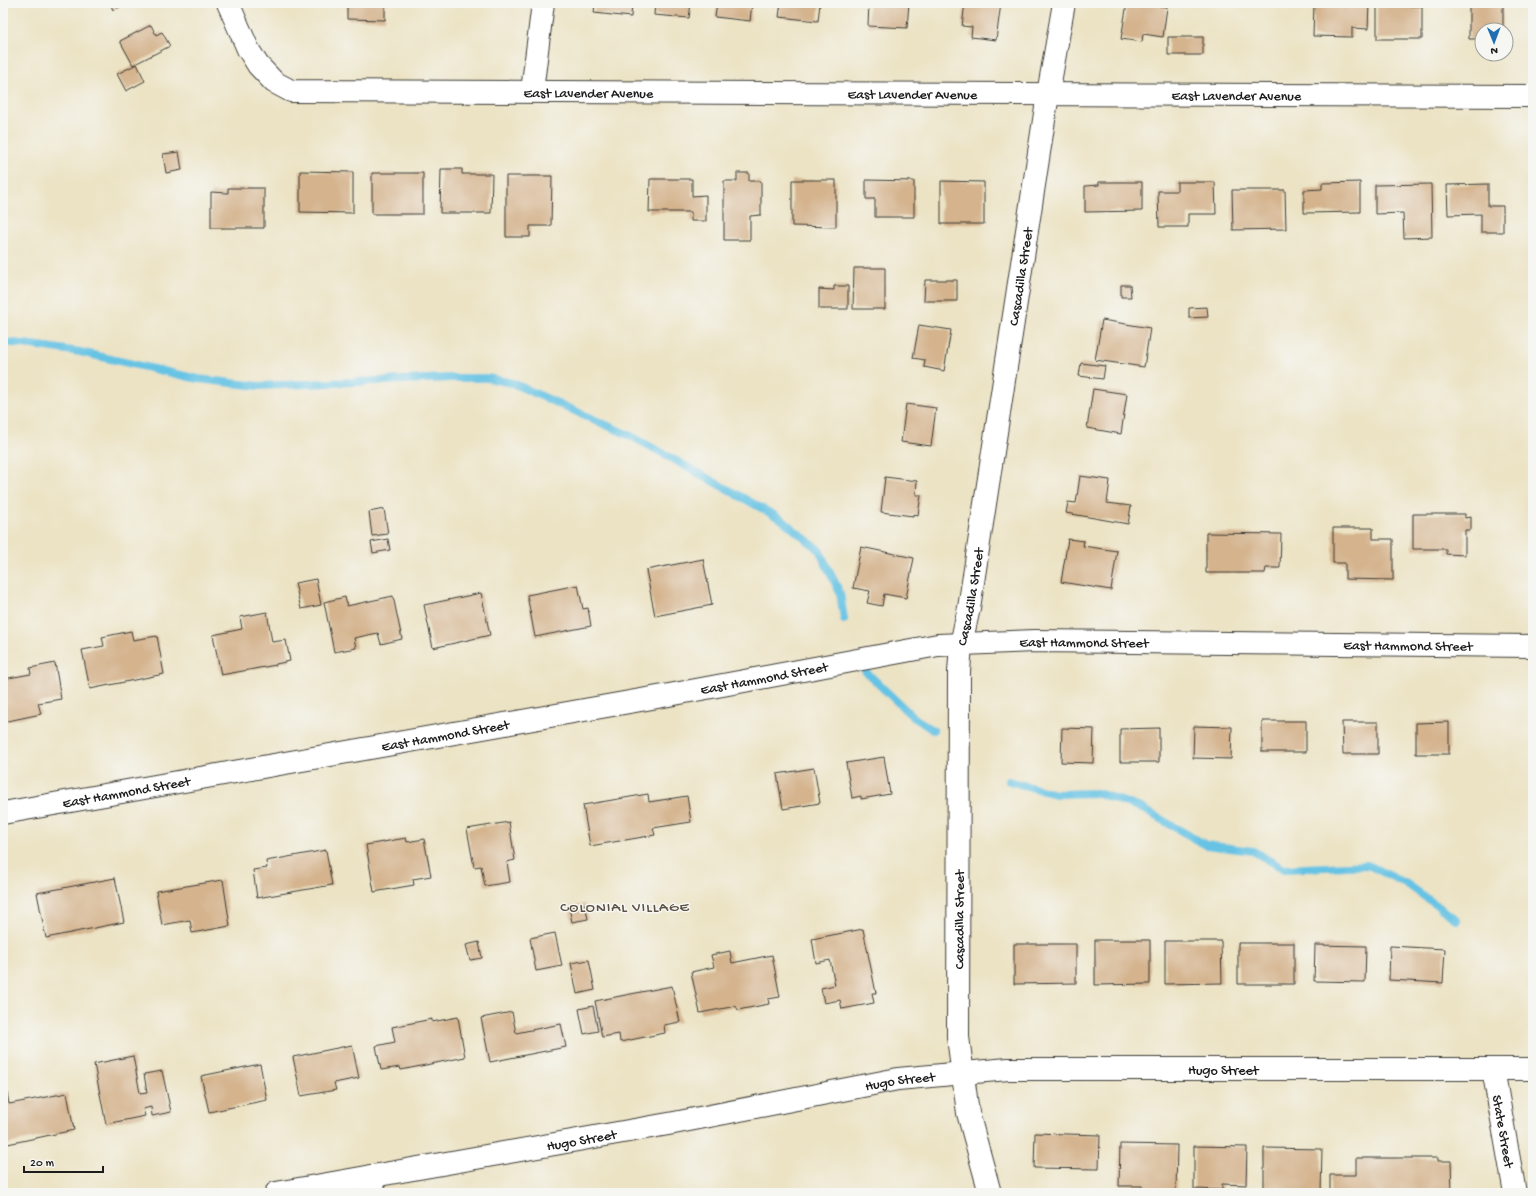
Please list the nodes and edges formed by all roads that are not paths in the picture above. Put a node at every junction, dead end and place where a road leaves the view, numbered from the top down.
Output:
1 (228, 3) edge
2 (543, 3) edge
3 (1064, 3) edge
4 (532, 91) junction
5 (1048, 94) junction
6 (1533, 96) edge
7 (961, 644) junction
8 (1533, 646) edge
9 (3, 813) edge
10 (1492, 1069) junction
11 (1533, 1069) edge
12 (963, 1073) junction
13 (373, 1184) edge
14 (276, 1193) edge
15 (990, 1193) edge
16 (1515, 1193) edge

1 - 4 street, East Lavender Avenue
2 - 4 street
3 - 5 street, Cascadilla Street
4 - 5 street, East Lavender Avenue
5 - 6 street, East Lavender Avenue
5 - 7 street, Cascadilla Street
7 - 8 street, East Hammond Street
7 - 9 street, East Hammond Street
7 - 12 street, Cascadilla Street
10 - 11 street, Hugo Street
10 - 12 street, Hugo Street
10 - 16 street, State Street
12 - 13 street, Hugo Street
12 - 15 street, Cascadilla Street
13 - 14 street, Hugo Street

